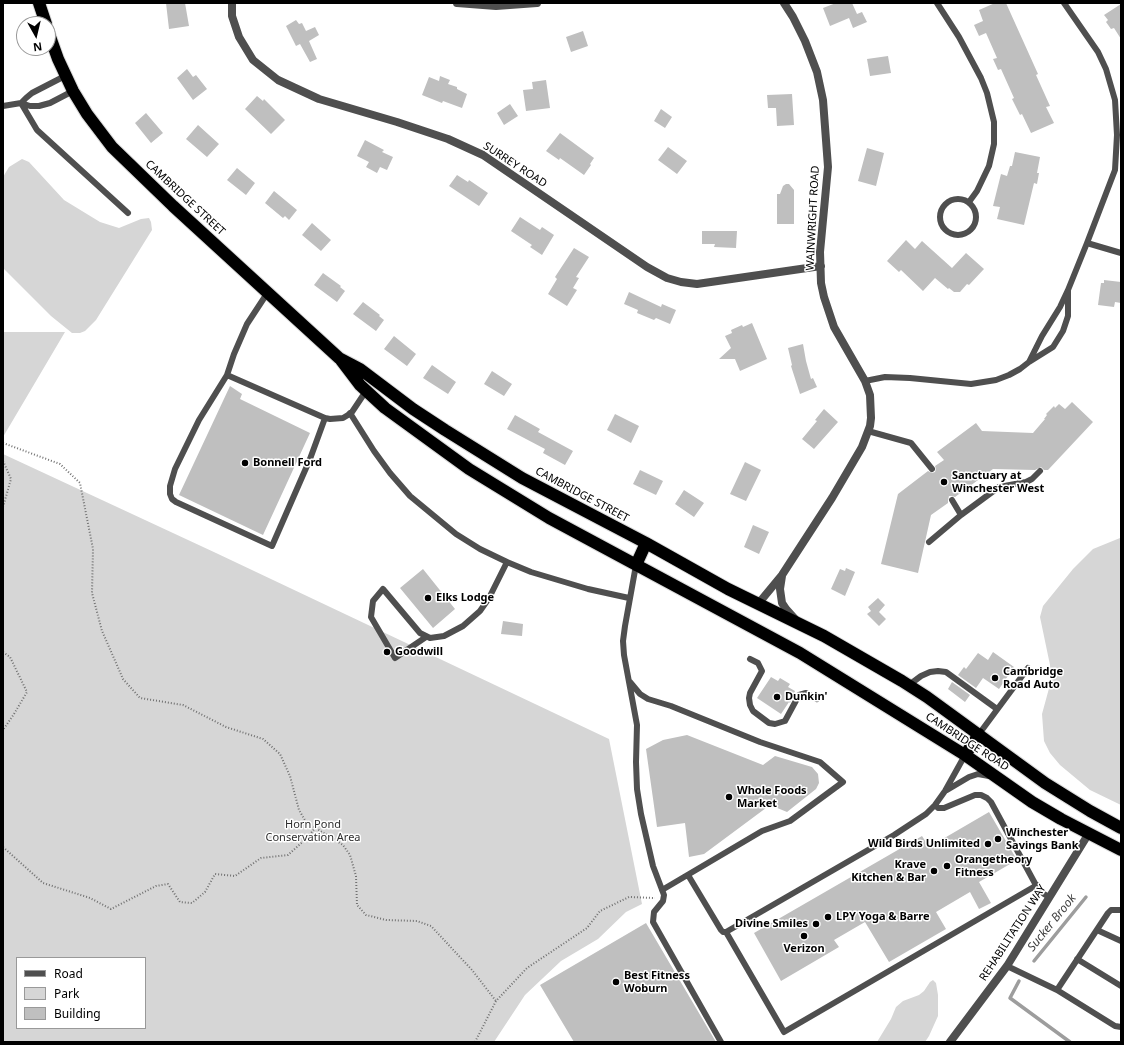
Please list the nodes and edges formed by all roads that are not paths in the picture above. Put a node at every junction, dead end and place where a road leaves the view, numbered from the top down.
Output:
1 (39, 3) edge
2 (232, 3) edge
3 (457, 3) edge
4 (537, 3) edge
5 (784, 3) edge
6 (937, 3) edge
7 (1064, 3) edge
8 (43, 16) edge
9 (56, 51) edge
10 (66, 76) junction
11 (73, 91) junction
12 (21, 103) junction
13 (3, 106) edge
14 (969, 202) junction
15 (128, 213) dead end
16 (1087, 243) junction
17 (1121, 253) edge
18 (821, 266) junction
19 (1068, 290) junction
20 (268, 292) junction
21 (339, 358) junction
22 (1029, 362) junction
23 (227, 375) junction
24 (865, 381) junction
25 (366, 392) junction
26 (350, 413) junction
27 (324, 418) junction
28 (868, 431) junction
29 (932, 469) dead end
30 (1040, 471) dead end
31 (952, 500) dead end
32 (961, 515) junction
33 (929, 542) dead end
34 (646, 543) junction
35 (507, 562) junction
36 (636, 565) junction
37 (782, 575) junction
38 (629, 598) junction
39 (758, 604) junction
40 (824, 636) junction
41 (426, 637) junction
42 (800, 653) joint
43 (750, 659) dead end
44 (1028, 668) dead end
45 (629, 679) junction
46 (909, 685) junction
47 (817, 700) dead end
48 (997, 709) junction
49 (979, 734) junction
50 (965, 755) junction
51 (1004, 782) junction
52 (946, 791) junction
53 (935, 805) junction
54 (1121, 828) edge
55 (1089, 833) junction
56 (1121, 850) edge
57 (688, 875) junction
58 (1037, 885) junction
59 (662, 890) junction
60 (1050, 897) junction
61 (1121, 910) edge
62 (1097, 930) junction
63 (726, 932) junction
64 (1121, 941) edge
65 (1077, 959) junction
66 (1007, 966) junction
67 (1121, 986) edge
68 (1057, 990) junction
69 (1121, 1027) edge
70 (721, 1042) edge
71 (950, 1042) edge

1 - 8 highway
2 - 18 street, SURREY ROAD
3 - 4 street
5 - 18 street, WAINWRIGHT ROAD
6 - 14 lane
7 - 16 lane
9 - 10 highway, CAMBRIDGE STREET
10 - 11 highway, CAMBRIDGE STREET
10 - 12 lane
11 - 12 lane
11 - 20 highway, CAMBRIDGE STREET
12 - 13 lane
12 - 15 lane
14 - 14 lane
16 - 17 lane
16 - 19 lane
18 - 24 street, WAINWRIGHT ROAD
19 - 22 lane
19 - 22 lane
20 - 21 highway, CAMBRIDGE STREET
20 - 23 lane
21 - 25 highway, CAMBRIDGE STREET
21 - 34 highway, CAMBRIDGE STREET
22 - 24 lane
23 - 27 lane
23 - 27 lane
24 - 28 street, WAINWRIGHT ROAD
25 - 26 lane
25 - 36 highway, CAMBRIDGE STREET
26 - 27 lane
26 - 35 lane
28 - 29 lane
28 - 37 street, WAINWRIGHT ROAD
30 - 32 lane
31 - 32 lane
32 - 33 lane
34 - 36 highway
34 - 39 highway, CAMBRIDGE STREET
35 - 38 lane
35 - 41 lane
36 - 38 lane
36 - 42 highway, CAMBRIDGE STREET
37 - 39 street, WAINWRIGHT ROAD
37 - 40 street, WAINWRIGHT ROAD
38 - 45 lane
39 - 40 highway, CAMBRIDGE STREET
40 - 46 highway, CAMBRIDGE ROAD
41 - 41 lane
42 - 50 highway, CAMBRIDGE ROAD
43 - 47 lane
44 - 48 lane
45 - 57 lane
45 - 59 lane
46 - 48 lane
46 - 49 highway, CAMBRIDGE ROAD
48 - 49 lane
49 - 50 highway
49 - 54 highway, CAMBRIDGE ROAD
50 - 51 highway, CAMBRIDGE ROAD
50 - 52 lane
51 - 52 lane
51 - 55 highway, CAMBRIDGE ROAD
52 - 53 lane
53 - 58 lane
53 - 63 lane
55 - 56 highway, CAMBRIDGE ROAD
55 - 60 street, REHABILITATION WAY
57 - 59 lane
57 - 63 lane
58 - 60 lane
58 - 63 lane
59 - 70 lane
60 - 66 street, REHABILITATION WAY
61 - 62 lane
62 - 64 lane
62 - 65 lane
65 - 67 lane
65 - 68 lane
66 - 68 lane
66 - 71 street, REHABILITATION WAY
68 - 69 lane

